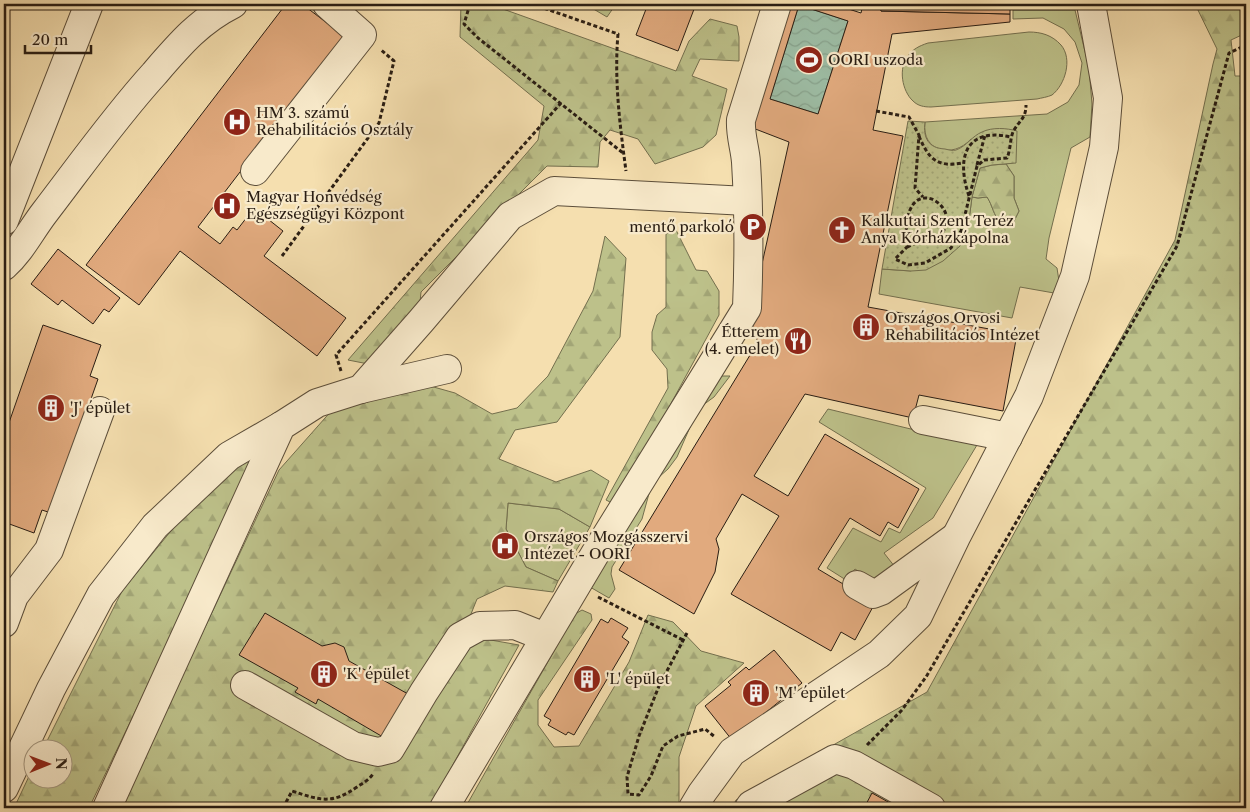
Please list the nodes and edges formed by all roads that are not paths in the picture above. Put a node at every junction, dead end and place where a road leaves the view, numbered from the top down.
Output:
1 (89, 4) edge
2 (233, 4) edge
3 (326, 4) edge
4 (758, 4) edge
5 (777, 4) edge
6 (1090, 4) edge
7 (760, 56) junction
8 (256, 171) dead end
9 (747, 202) junction
10 (4, 221) edge
11 (4, 266) edge
12 (447, 369) dead end
13 (355, 391) junction
14 (100, 411) dead end
15 (924, 420) dead end
16 (281, 426) junction
17 (1008, 437) junction
18 (957, 535) junction
19 (857, 585) dead end
20 (4, 623) edge
21 (545, 636) junction
22 (245, 686) dead end
23 (4, 788) edge
24 (107, 808) edge
25 (444, 808) edge
26 (693, 808) edge
27 (749, 808) edge
28 (932, 808) edge

1 - 10 lane
2 - 11 lane
3 - 8 lane
4 - 7 lane
5 - 7 lane
6 - 17 lane
7 - 9 lane
9 - 13 lane
9 - 21 lane
12 - 13 lane
13 - 16 lane
14 - 20 lane
15 - 17 lane
16 - 23 lane
16 - 24 lane
17 - 18 lane
18 - 19 lane
18 - 26 lane
21 - 22 lane
21 - 25 lane
27 - 28 lane

